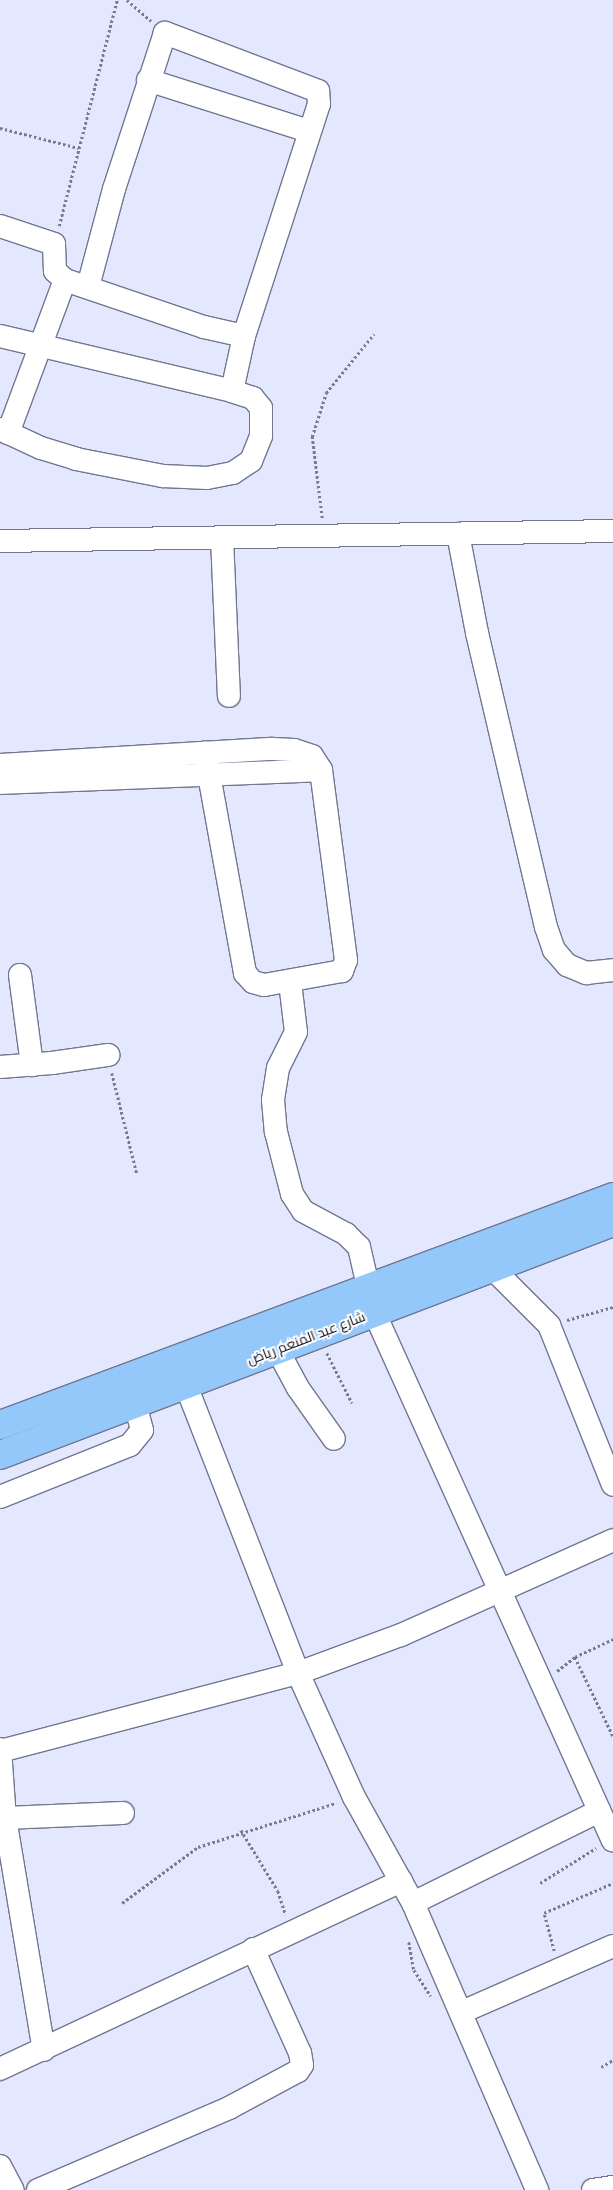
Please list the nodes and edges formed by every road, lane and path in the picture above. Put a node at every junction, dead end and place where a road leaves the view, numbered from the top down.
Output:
1 (117, 0) edge
2 (127, 0) edge
3 (165, 34) junction
4 (148, 80) junction
5 (0, 128) edge
6 (309, 130) junction
7 (79, 148) junction
8 (0, 226) edge
9 (54, 244) junction
10 (65, 280) junction
11 (88, 287) junction
12 (374, 334) dead end
13 (0, 336) edge
14 (244, 336) junction
15 (42, 348) junction
16 (232, 392) junction
17 (4, 431) edge
18 (613, 531) edge
19 (458, 534) junction
20 (324, 535) junction
21 (222, 538) junction
22 (0, 541) edge
23 (229, 696) dead end
24 (0, 764) edge
25 (206, 764) junction
26 (77, 769) junction
27 (0, 783) edge
28 (613, 970) edge
29 (20, 976) dead end
30 (290, 982) junction
31 (108, 1055) joint
32 (32, 1065) junction
33 (0, 1066) edge
34 (136, 1174) dead end
35 (613, 1197) edge
36 (613, 1222) edge
37 (492, 1268) junction
38 (370, 1300) junction
39 (613, 1307) edge
40 (549, 1325) junction
41 (317, 1334) junction
42 (272, 1337) junction
43 (185, 1383) junction
44 (352, 1402) dead end
45 (135, 1403) junction
46 (0, 1425) edge
47 (334, 1440) dead end
48 (0, 1451) edge
49 (613, 1485) edge
50 (0, 1498) edge
51 (613, 1540) edge
52 (498, 1589) junction
53 (613, 1639) edge
54 (575, 1657) junction
55 (298, 1673) junction
56 (542, 1683) junction
57 (613, 1736) edge
58 (0, 1750) edge
59 (354, 1798) junction
60 (599, 1811) junction
61 (123, 1814) dead end
62 (5, 1818) junction
63 (242, 1830) junction
64 (612, 1839) edge
65 (401, 1881) junction
66 (540, 1883) dead end
67 (613, 1883) edge
68 (122, 1903) dead end
69 (413, 1903) junction
70 (291, 1930) junction
71 (613, 1946) edge
72 (253, 1949) junction
73 (559, 1971) junction
74 (462, 2012) junction
75 (44, 2050) junction
76 (613, 2060) edge
77 (601, 2067) dead end
78 (0, 2069) edge
79 (613, 2187) edge
80 (38, 2190) edge
81 (537, 2190) edge
82 (593, 2190) edge

1 - 7 path
2 - 3 path
3 - 4 street
3 - 6 street
4 - 6 street
4 - 11 street
5 - 7 path
6 - 14 street
7 - 9 path
8 - 9 street
9 - 10 street
10 - 11 street
10 - 15 street
11 - 14 street
12 - 20 path
13 - 15 street
14 - 16 street
15 - 16 street
15 - 17 street
16 - 17 street
18 - 19 street
19 - 20 street
19 - 28 street
20 - 21 street
21 - 22 street
21 - 23 street
24 - 26 street
25 - 26 street
25 - 30 street
25 - 30 street
26 - 27 street
29 - 32 street
30 - 38 street
31 - 32 street
31 - 34 path
32 - 33 street
35 - 38 highway, شارع عبد المنعم رياض
36 - 37 highway, شارع عبد المنعم رياض
37 - 38 highway, شارع عبد المنعم رياض
37 - 40 street
38 - 41 highway, شارع عبد المنعم رياض
38 - 42 highway, شارع عبد المنعم رياض
38 - 52 street
39 - 40 path
40 - 49 street
41 - 42 highway, شارع عبد المنعم رياض
41 - 44 path
42 - 43 highway, شارع عبد المنعم رياض
42 - 46 highway, شارع عبد المنعم رياض
42 - 47 street
43 - 45 highway, شارع عبد المنعم رياض
43 - 55 street
45 - 48 highway, شارع عبد المنعم رياض
45 - 50 street
51 - 52 street
52 - 55 street
52 - 56 street
53 - 54 path
54 - 56 path
54 - 57 path
55 - 58 street
55 - 59 street
56 - 60 street
58 - 62 street
59 - 63 path
59 - 65 street
60 - 64 street
60 - 69 street
61 - 62 street
62 - 75 street
63 - 68 path
63 - 70 path
64 - 66 path
65 - 69 street
65 - 70 street
67 - 73 path
69 - 74 street
70 - 72 street
71 - 73 street
72 - 75 street
72 - 80 street
73 - 74 street
74 - 81 street
75 - 78 street
76 - 77 path
79 - 82 street

